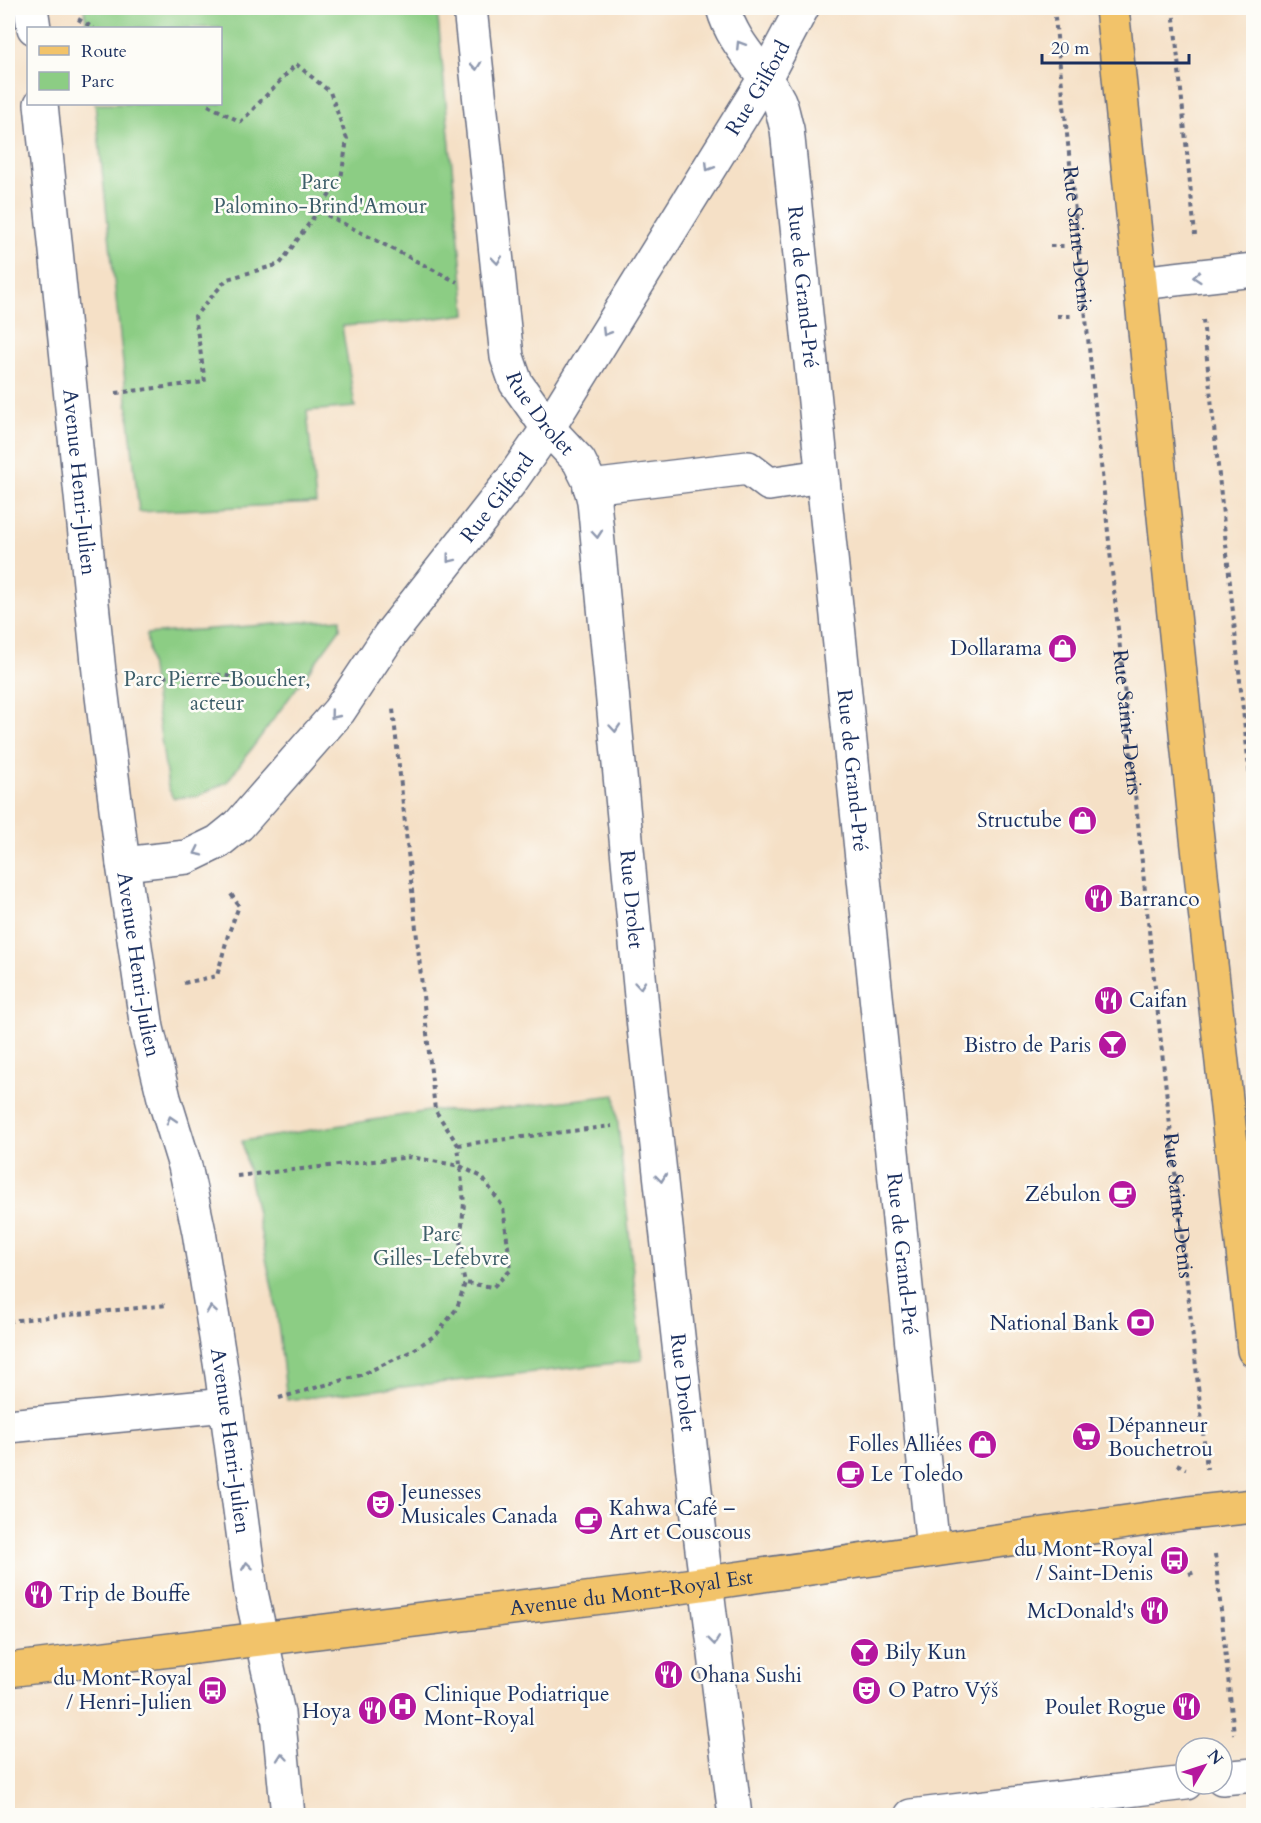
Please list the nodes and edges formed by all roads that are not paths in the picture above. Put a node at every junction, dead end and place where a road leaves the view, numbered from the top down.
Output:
1 (31, 8) edge
2 (470, 8) edge
3 (723, 8) edge
4 (802, 8) edge
5 (1112, 8) edge
6 (34, 27) edge
7 (765, 78) junction
8 (41, 105) edge
9 (1254, 270) edge
10 (1140, 283) junction
11 (548, 428) junction
12 (822, 476) junction
13 (590, 487) junction
14 (123, 864) junction
15 (1254, 1350) edge
16 (226, 1405) junction
17 (8, 1426) edge
18 (1254, 1506) edge
19 (933, 1550) junction
20 (707, 1583) junction
21 (262, 1638) junction
22 (8, 1670) edge
23 (1254, 1775) edge
24 (1234, 1777) edge
25 (1174, 1784) edge
26 (957, 1813) edge
27 (288, 1815) edge
28 (735, 1815) edge
29 (911, 1815) edge

1 - 6 street
2 -> 11 street, Rue Drolet
7 -> 3 street, Rue de Grand-Pré
4 - 7 street, Rue Gilford
5 - 10 main road
7 -> 11 street, Rue Gilford
7 - 12 street, Rue de Grand-Pré
8 - 14 street, Avenue Henri-Julien
9 -> 10 street
10 - 15 main road
11 - 13 street, Rue Drolet
11 -> 14 street, Rue Gilford
12 - 13 street
12 - 19 street, Rue de Grand-Pré
13 -> 20 street, Rue Drolet
16 -> 14 street, Avenue Henri-Julien
16 - 17 street
21 -> 16 street, Avenue Henri-Julien
18 - 19 main road, Avenue du Mont-Royal Est
19 - 20 main road, Avenue du Mont-Royal Est
20 - 21 main road, Avenue du Mont-Royal Est
20 -> 28 street, Rue Drolet
21 - 22 main road, Avenue du Mont-Royal Est
27 -> 21 street, Avenue Henri-Julien
23 - 24 street
25 - 26 street
26 - 29 street

